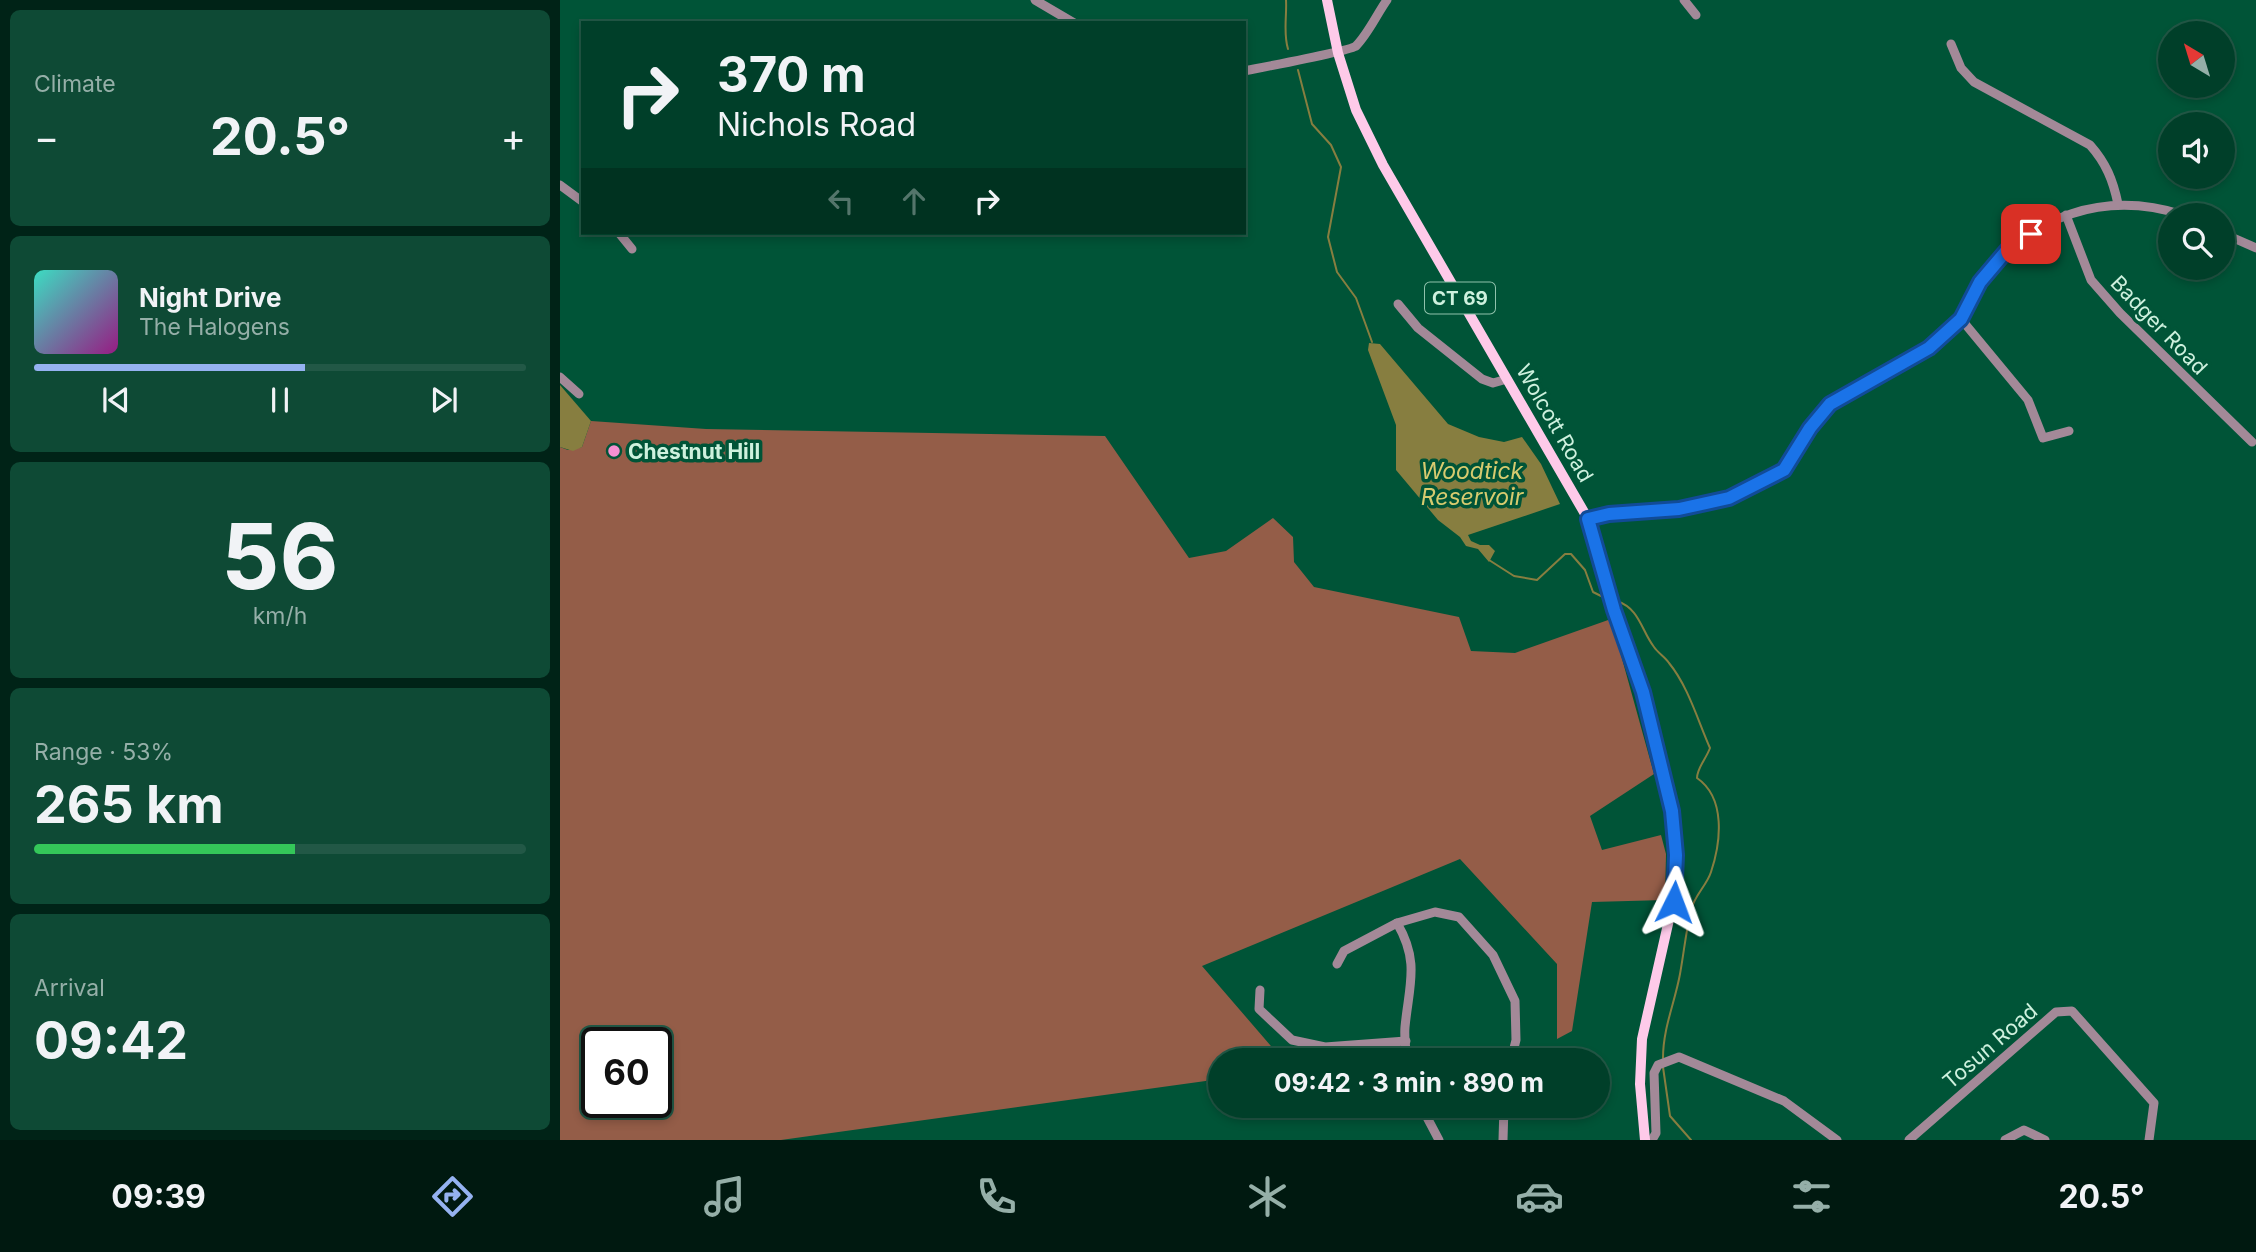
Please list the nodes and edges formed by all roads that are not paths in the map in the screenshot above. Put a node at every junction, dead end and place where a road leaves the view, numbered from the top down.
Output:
1 (1035, 0) edge
2 (1327, 0) edge
3 (1387, 0) edge
4 (1684, 0) edge
5 (1696, 15) dead end
6 (1071, 21) edge
7 (1951, 44) dead end
8 (1338, 53) junction
9 (1246, 71) edge
10 (560, 185) edge
11 (581, 201) edge
12 (2118, 204) junction
13 (2158, 208) edge
14 (2066, 215) junction
15 (621, 235) edge
16 (2235, 239) edge
17 (2256, 248) edge
18 (632, 249) dead end
19 (1398, 304) dead end
20 (1961, 319) junction
21 (560, 377) edge
22 (1507, 379) junction
23 (579, 394) dead end
24 (2069, 432) dead end
25 (2252, 442) dead end
26 (1588, 519) junction
27 (1397, 923) junction
28 (1337, 964) dead end
29 (1260, 990) dead end
30 (1406, 1041) junction
31 (1407, 1048) edge
32 (1514, 1048) edge
33 (1428, 1118) edge
34 (1504, 1118) edge
35 (1439, 1140) edge
36 (1503, 1140) edge
37 (1645, 1140) edge
38 (1652, 1140) edge
39 (1837, 1140) edge
40 (1909, 1140) edge
41 (2005, 1140) edge
42 (2045, 1140) edge
43 (2148, 1140) edge

1 - 6 street
2 - 8 main road, Wolcott Road / CT 69
3 - 8 street
4 - 5 street
7 - 12 street
8 - 9 street
8 - 22 main road, Wolcott Road / CT 69
10 - 11 street
12 - 13 street
12 - 14 street
14 - 20 street
14 - 25 street, Badger Road
15 - 18 street
16 - 17 street
19 - 22 street
20 - 24 street
20 - 26 street
21 - 23 street
22 - 26 main road, Wolcott Road / CT 69
26 - 37 main road, Wolcott Road / CT 69
27 - 28 street
27 - 30 street
27 - 32 street
29 - 30 street
30 - 31 street
33 - 35 street
34 - 36 street
38 - 39 street
40 - 43 street, Tosun Road
41 - 42 street

